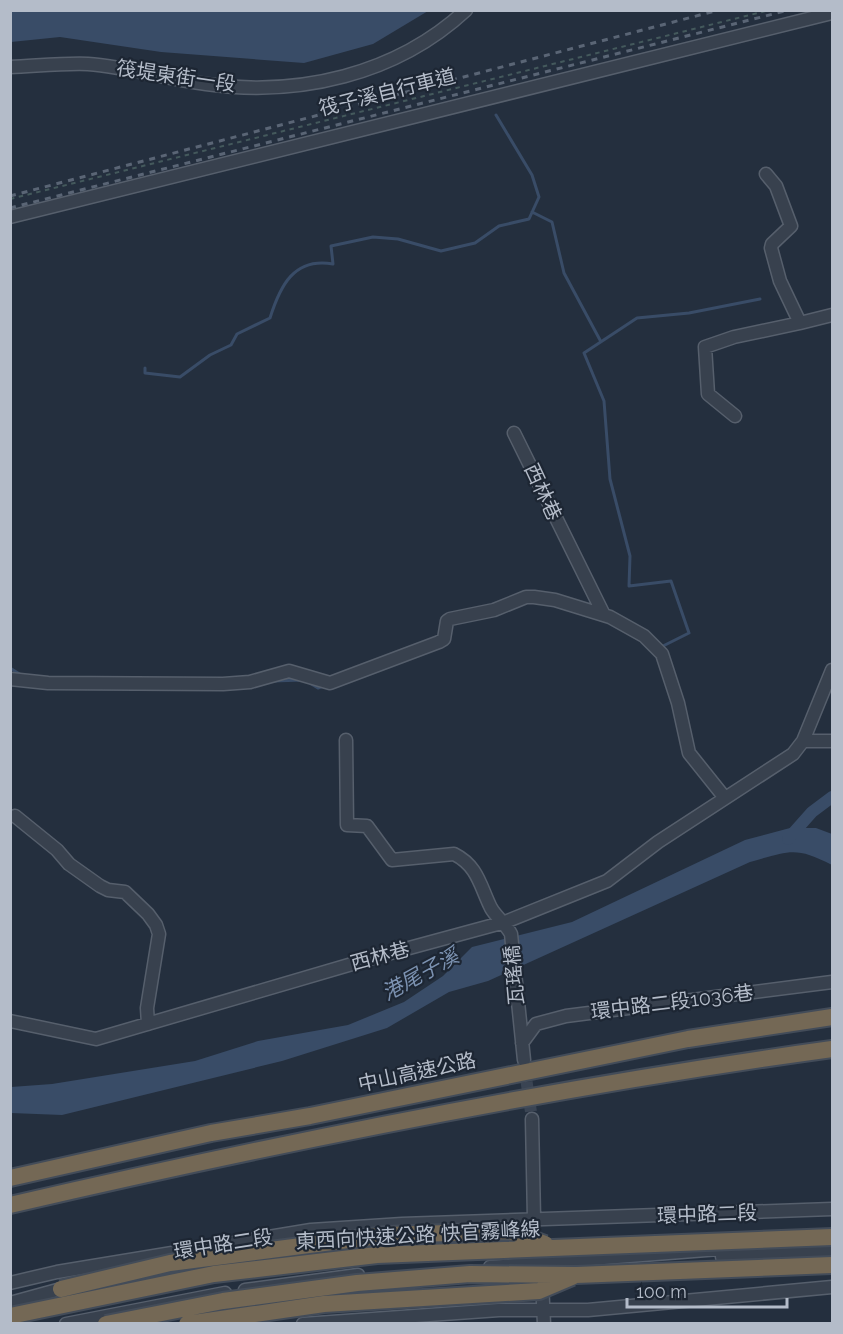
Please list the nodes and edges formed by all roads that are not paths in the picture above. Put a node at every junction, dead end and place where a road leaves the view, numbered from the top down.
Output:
1 (466, 10) edge
2 (832, 12) edge
3 (10, 67) edge
4 (766, 174) dead end
5 (10, 217) edge
6 (832, 315) edge
7 (800, 322) junction
8 (735, 416) dead end
9 (514, 434) dead end
10 (604, 615) junction
11 (832, 670) edge
12 (10, 679) edge
13 (346, 740) dead end
14 (803, 741) junction
15 (832, 741) edge
16 (725, 798) junction
17 (15, 816) dead end
18 (505, 922) junction
19 (832, 982) edge
20 (832, 1017) edge
21 (10, 1021) edge
22 (148, 1024) junction
23 (522, 1043) junction
24 (832, 1049) edge
25 (524, 1060) tunnel mouth
26 (532, 1119) tunnel mouth
27 (10, 1178) edge
28 (10, 1205) edge
29 (832, 1209) edge
30 (534, 1219) junction
31 (832, 1238) edge
32 (832, 1245) edge
33 (555, 1247) junction
34 (832, 1252) edge
35 (832, 1265) edge
36 (541, 1267) junction
37 (527, 1268) junction
38 (576, 1275) junction
39 (10, 1282) edge
40 (832, 1287) edge
41 (62, 1289) joint
42 (10, 1303) edge
43 (524, 1310) junction
44 (543, 1310) junction
45 (10, 1316) edge
46 (328, 1322) edge
47 (66, 1323) edge
48 (106, 1323) edge
49 (114, 1323) edge
50 (187, 1323) edge
51 (303, 1323) edge
52 (528, 1323) edge
53 (544, 1323) edge

1 - 3 street, 筏堤東街一段
2 - 5 street
4 - 7 street
6 - 7 street
7 - 8 street
9 - 10 street, 西林巷
10 - 12 street
10 - 16 street
11 - 14 street, 西林巷
13 - 18 street
14 - 15 street
14 - 16 street, 西林巷
16 - 18 street, 西林巷
17 - 22 street
18 - 22 street, 西林巷
18 - 23 street, 瓦瑤橋
19 - 23 street, 環中路二段1036巷
20 - 27 highway, 中山高速公路
21 - 22 street, 西林巷
23 - 25 street, 瓦瑤橋
24 - 28 highway
26 - 30 street
29 - 30 street, 環中路二段
30 - 36 street
30 - 37 street
30 - 39 street, 環中路二段
31 - 33 highway, 東西向快速公路 快官霧峰線, bridge
32 - 36 street, 環中路二段
33 - 41 highway, bridge
33 - 45 highway, 東西向快速公路 快官霧峰線, bridge
34 - 36 street, 環中路二段
35 - 38 highway, bridge
36 - 37 street, 環中路二段
36 - 44 street
37 - 43 street
37 - 47 street, 環中路二段
37 - 49 street, 環中路二段
38 - 48 highway, bridge
38 - 50 highway, bridge
40 - 44 street
41 - 42 street
43 - 44 street
43 - 46 street
43 - 52 street
44 - 53 street
46 - 51 street

